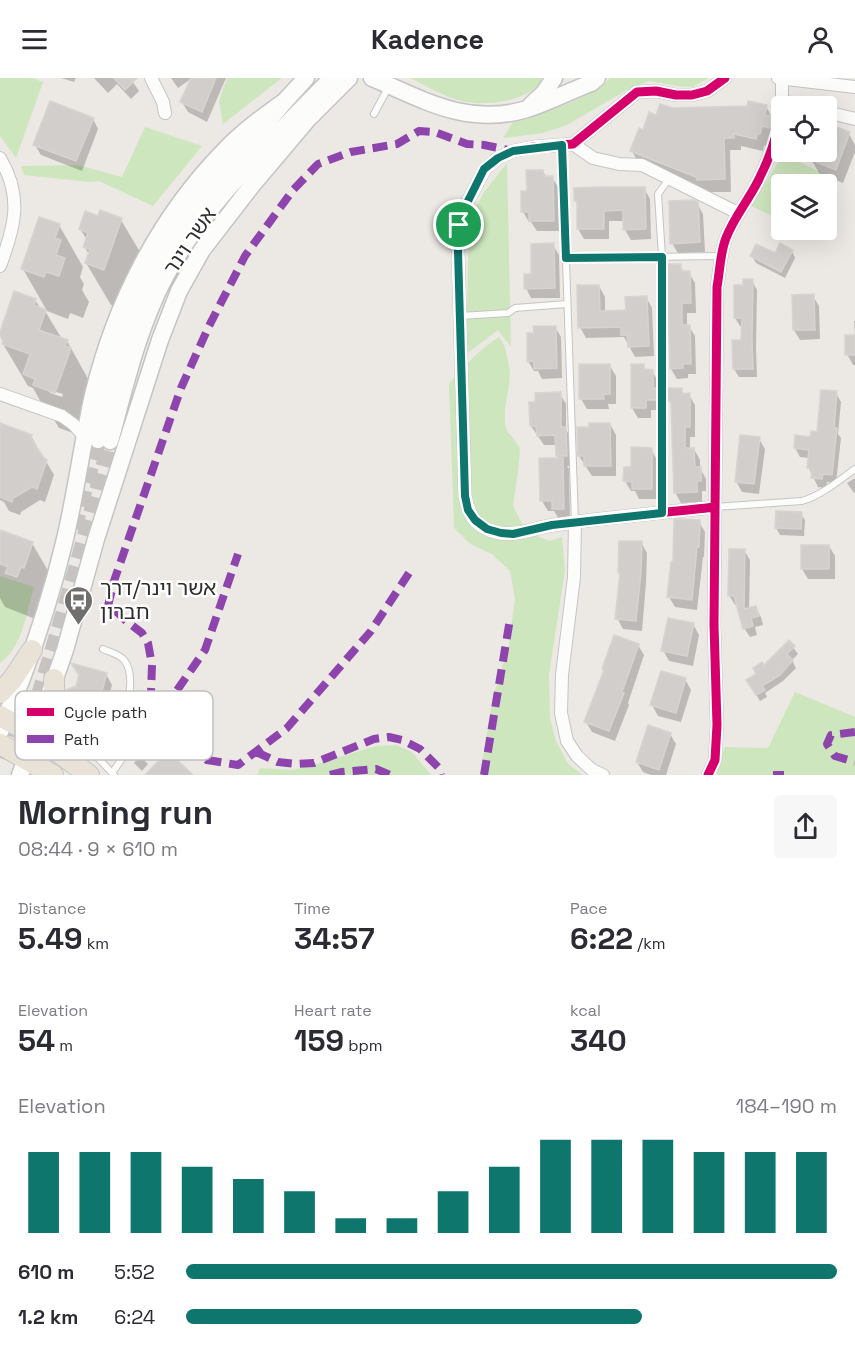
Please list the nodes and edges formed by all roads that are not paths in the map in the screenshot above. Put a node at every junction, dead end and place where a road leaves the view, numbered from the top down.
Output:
1 (151, 78) edge
2 (306, 78) edge
3 (332, 78) edge
4 (349, 78) edge
5 (554, 78) edge
6 (564, 78) edge
7 (725, 78) edge
8 (781, 78) edge
9 (381, 82) edge
10 (591, 82) edge
11 (855, 87) edge
12 (782, 96) edge
13 (526, 109) junction
14 (165, 113) dead end
15 (374, 114) dead end
16 (837, 115) edge
17 (855, 119) edge
18 (568, 144) junction
19 (771, 149) edge
20 (0, 158) edge
21 (669, 178) junction
22 (738, 213) junction
23 (722, 256) junction
24 (662, 257) junction
25 (566, 258) junction
26 (0, 266) edge
27 (567, 304) junction
28 (460, 316) junction
29 (0, 394) edge
30 (98, 440) junction
31 (855, 469) edge
32 (715, 507) junction
33 (662, 513) junction
34 (575, 522) junction
35 (103, 649) dead end
36 (32, 650) junction
37 (54, 679) junction
38 (15, 691) tunnel mouth
39 (15, 691) edge
40 (50, 691) edge
41 (54, 691) edge
42 (129, 691) edge
43 (0, 693) edge
44 (2, 723) tunnel mouth
45 (0, 744) edge
46 (15, 759) edge
47 (69, 760) edge
48 (76, 760) edge
49 (100, 760) edge
50 (122, 760) edge
51 (23, 767) edge
52 (113, 774) edge
53 (54, 775) edge
54 (89, 775) edge
55 (603, 775) edge
56 (708, 775) edge

1 - 14 street
2 - 30 main road, אשר וינר
3 - 30 main road, אשר וינר
4 - 37 main road
5 - 13 main road
6 - 10 main road
7 - 18 street
8 - 11 street
8 - 12 street
9 - 13 main road
9 - 15 lane
10 - 13 main road
16 - 17 street
18 - 21 street
18 - 25 lane
18 - 28 street
19 - 22 street
20 - 26 street
21 - 22 street
21 - 24 lane
22 - 23 street
23 - 24 lane
23 - 32 street
24 - 25 lane
24 - 33 lane
25 - 27 lane
27 - 28 lane
27 - 34 lane
28 - 34 street
29 - 30 street
30 - 36 main road
31 - 32 lane
32 - 33 street
32 - 56 street
33 - 34 street
34 - 55 street
35 - 42 lane
36 - 38 main road
36 - 43 highway
37 - 40 main road
37 - 41 highway
39 - 44 main road
45 - 46 highway
47 - 54 highway
48 - 54 highway
49 - 52 lane
50 - 52 lane
51 - 53 highway

